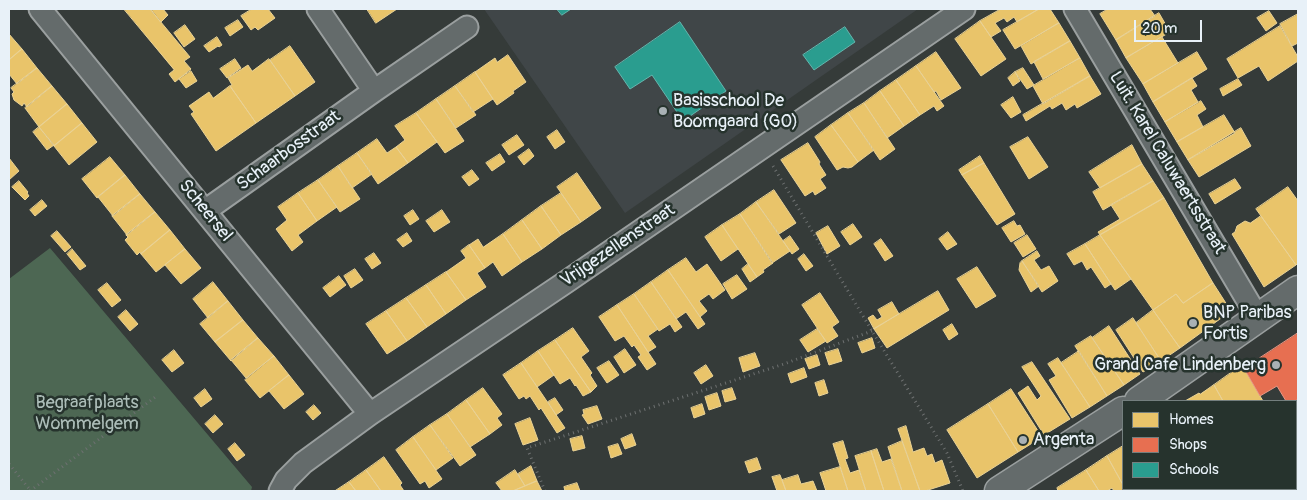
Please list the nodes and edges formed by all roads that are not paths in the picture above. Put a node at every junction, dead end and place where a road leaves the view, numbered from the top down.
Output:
1 (40, 9) edge
2 (318, 9) edge
3 (964, 9) edge
4 (1075, 9) edge
5 (468, 27) dead end
6 (374, 90) junction
7 (205, 211) junction
8 (1298, 290) edge
9 (1258, 318) junction
10 (1140, 400) edge
11 (1122, 412) edge
12 (370, 414) junction
13 (280, 491) edge
14 (998, 491) edge

1 - 7 street, Scheersel
2 - 6 street
3 - 12 street, Vrijgezellenstraat
4 - 9 street, Luit. Karel Caluwaertsstraat
5 - 6 street, Schaarbosstraat
6 - 7 street, Schaarbosstraat
7 - 12 street, Scheersel
8 - 9 street
9 - 10 street
11 - 14 street
12 - 13 street, Vrijgezellenstraat

